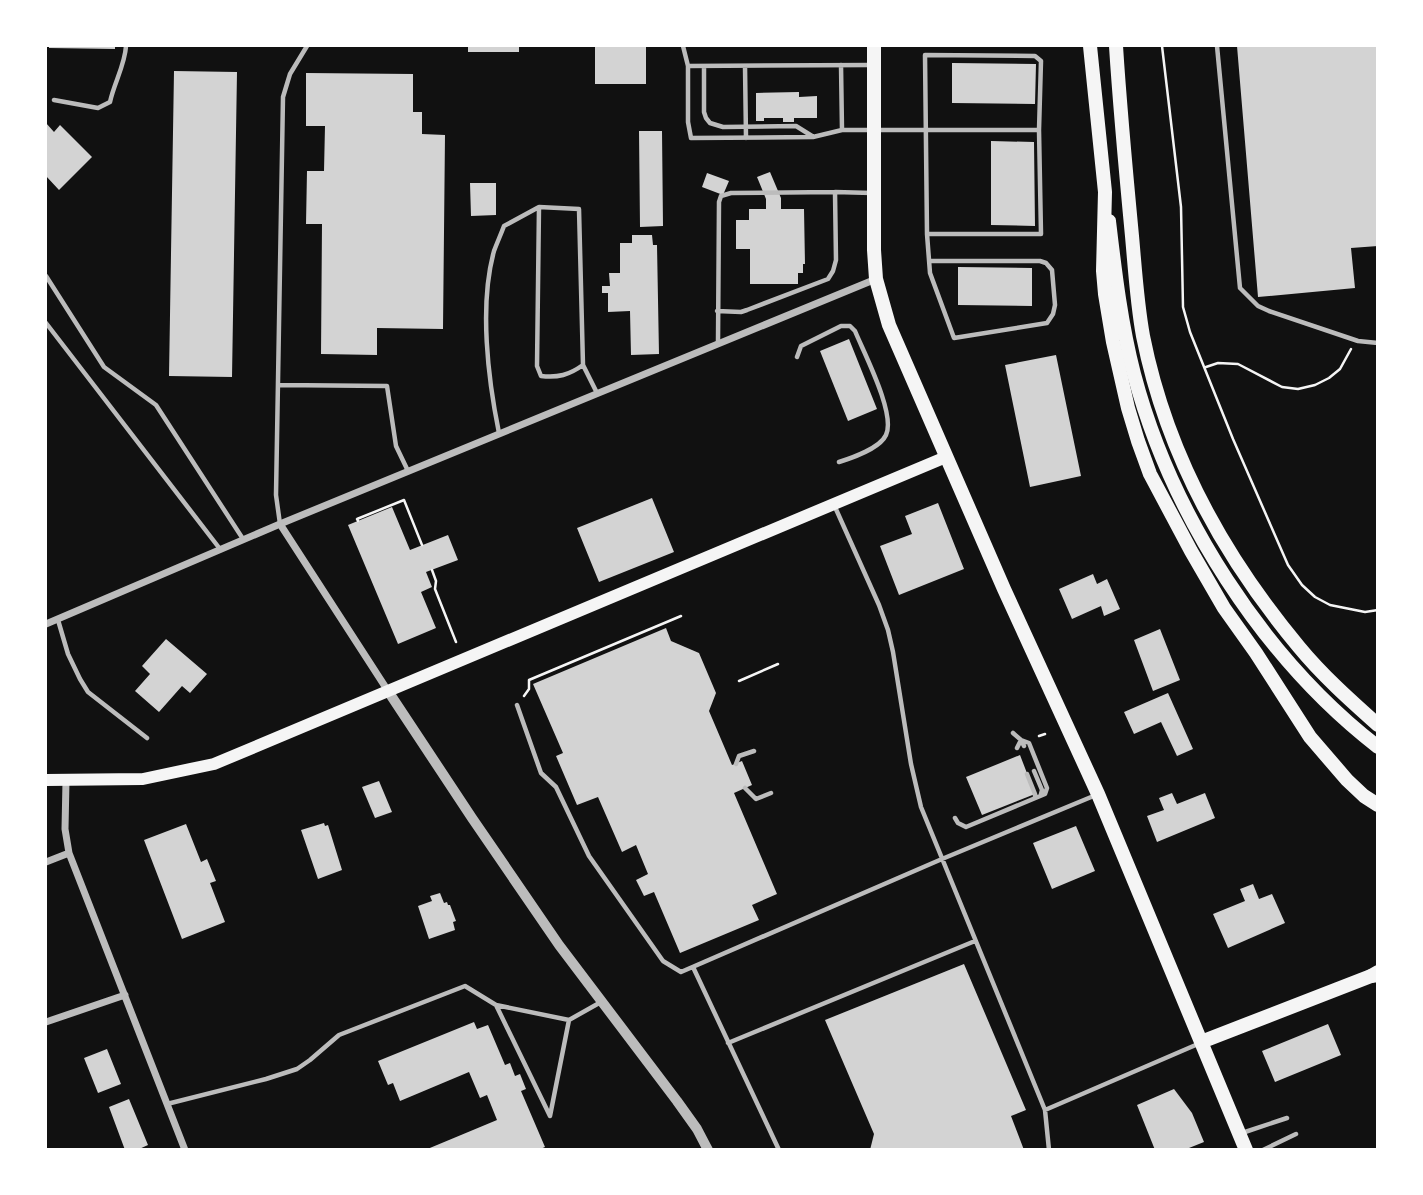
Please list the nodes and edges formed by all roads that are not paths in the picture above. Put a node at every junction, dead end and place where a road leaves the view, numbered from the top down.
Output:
1 (126, 46) edge
2 (307, 46) edge
3 (683, 46) edge
4 (874, 46) edge
5 (1090, 46) edge
6 (1116, 46) edge
7 (1217, 46) edge
8 (841, 65) junction
9 (874, 65) junction
10 (688, 66) junction
11 (704, 66) junction
12 (745, 66) junction
13 (54, 100) dead end
14 (746, 127) junction
15 (842, 130) junction
16 (874, 130) junction
17 (925, 130) junction
18 (1039, 130) junction
19 (814, 137) junction
20 (746, 138) junction
21 (835, 192) junction
22 (1105, 192) junction
23 (873, 193) junction
24 (539, 206) junction
25 (927, 234) junction
26 (929, 261) junction
27 (46, 276) edge
28 (876, 278) junction
29 (717, 311) junction
30 (46, 323) edge
31 (1377, 343) edge
32 (718, 344) junction
33 (797, 357) dead end
34 (583, 365) junction
35 (278, 385) junction
36 (597, 393) junction
37 (499, 433) junction
38 (946, 457) junction
39 (839, 462) dead end
40 (408, 471) junction
41 (834, 504) junction
42 (280, 524) junction
43 (243, 539) junction
44 (220, 549) junction
45 (58, 619) junction
46 (46, 624) edge
47 (388, 691) junction
48 (517, 705) road end
49 (1377, 726) edge
50 (1013, 733) dead end
51 (147, 737) dead end
52 (1022, 743) junction
53 (1377, 747) edge
54 (1017, 748) dead end
55 (754, 751) dead end
56 (736, 764) dead end
57 (1034, 771) dead end
58 (1027, 774) dead end
59 (46, 780) edge
60 (66, 781) junction
61 (746, 788) dead end
62 (771, 793) dead end
63 (1098, 794) junction
64 (1038, 796) junction
65 (1377, 805) edge
66 (955, 818) dead end
67 (69, 853) junction
68 (942, 859) junction
69 (46, 862) edge
70 (975, 941) junction
71 (692, 967) junction
72 (1375, 974) edge
73 (125, 995) junction
74 (601, 1002) junction
75 (496, 1005) junction
76 (569, 1020) junction
77 (46, 1022) edge
78 (1201, 1042) junction
79 (728, 1043) junction
80 (166, 1105) junction
81 (1045, 1110) junction
82 (1287, 1118) dead end
83 (1240, 1134) junction
84 (1296, 1134) dead end
85 (185, 1150) edge
86 (708, 1150) edge
87 (779, 1150) edge
88 (1049, 1150) edge
89 (1246, 1150) edge
90 (1263, 1150) edge

1 - 13 lane
2 - 35 lane
3 - 10 lane
4 - 9 main road
5 - 22 main road
6 - 49 main road
7 - 31 lane
8 - 9 lane
8 - 12 lane
8 - 15 lane
9 - 16 main road
10 - 11 lane
10 - 20 lane
11 - 12 lane
11 - 14 lane
12 - 14 lane
14 - 19 lane
14 - 20 lane
15 - 16 lane
15 - 19 lane
16 - 17 lane
16 - 23 main road
17 - 18 lane
17 - 18 lane
17 - 25 lane
18 - 25 lane
19 - 20 lane
21 - 23 lane
21 - 29 lane
21 - 29 lane
22 - 53 main road
22 - 65 main road
23 - 28 main road
24 - 34 lane
24 - 34 lane
24 - 37 lane
25 - 26 lane
26 - 26 lane
27 - 43 lane
28 - 32 street
28 - 38 main road
29 - 32 lane
30 - 44 lane
32 - 36 street
33 - 39 lane
34 - 36 lane
35 - 40 lane
35 - 42 lane
36 - 37 street
37 - 40 street
38 - 41 main road
38 - 63 main road
40 - 42 street
41 - 47 main road
41 - 68 lane
42 - 43 street
42 - 47 street
43 - 44 street
44 - 45 street
45 - 46 street
45 - 51 lane
47 - 60 main road
47 - 74 street
48 - 71 lane
50 - 52 lane
52 - 54 lane
52 - 64 lane
55 - 56 lane
57 - 64 lane
58 - 64 lane
59 - 60 main road
60 - 67 street
61 - 62 lane
63 - 68 lane
63 - 78 main road
64 - 66 lane
67 - 69 street
67 - 73 street
68 - 70 lane
68 - 71 lane
70 - 79 lane
70 - 81 lane
71 - 79 lane
72 - 78 main road
73 - 77 street
73 - 80 street
74 - 76 lane
74 - 86 street
75 - 76 lane
75 - 76 lane
75 - 80 lane
78 - 81 lane
78 - 83 main road
79 - 87 lane
80 - 85 street
81 - 88 lane
82 - 83 lane
83 - 89 main road
84 - 90 lane

